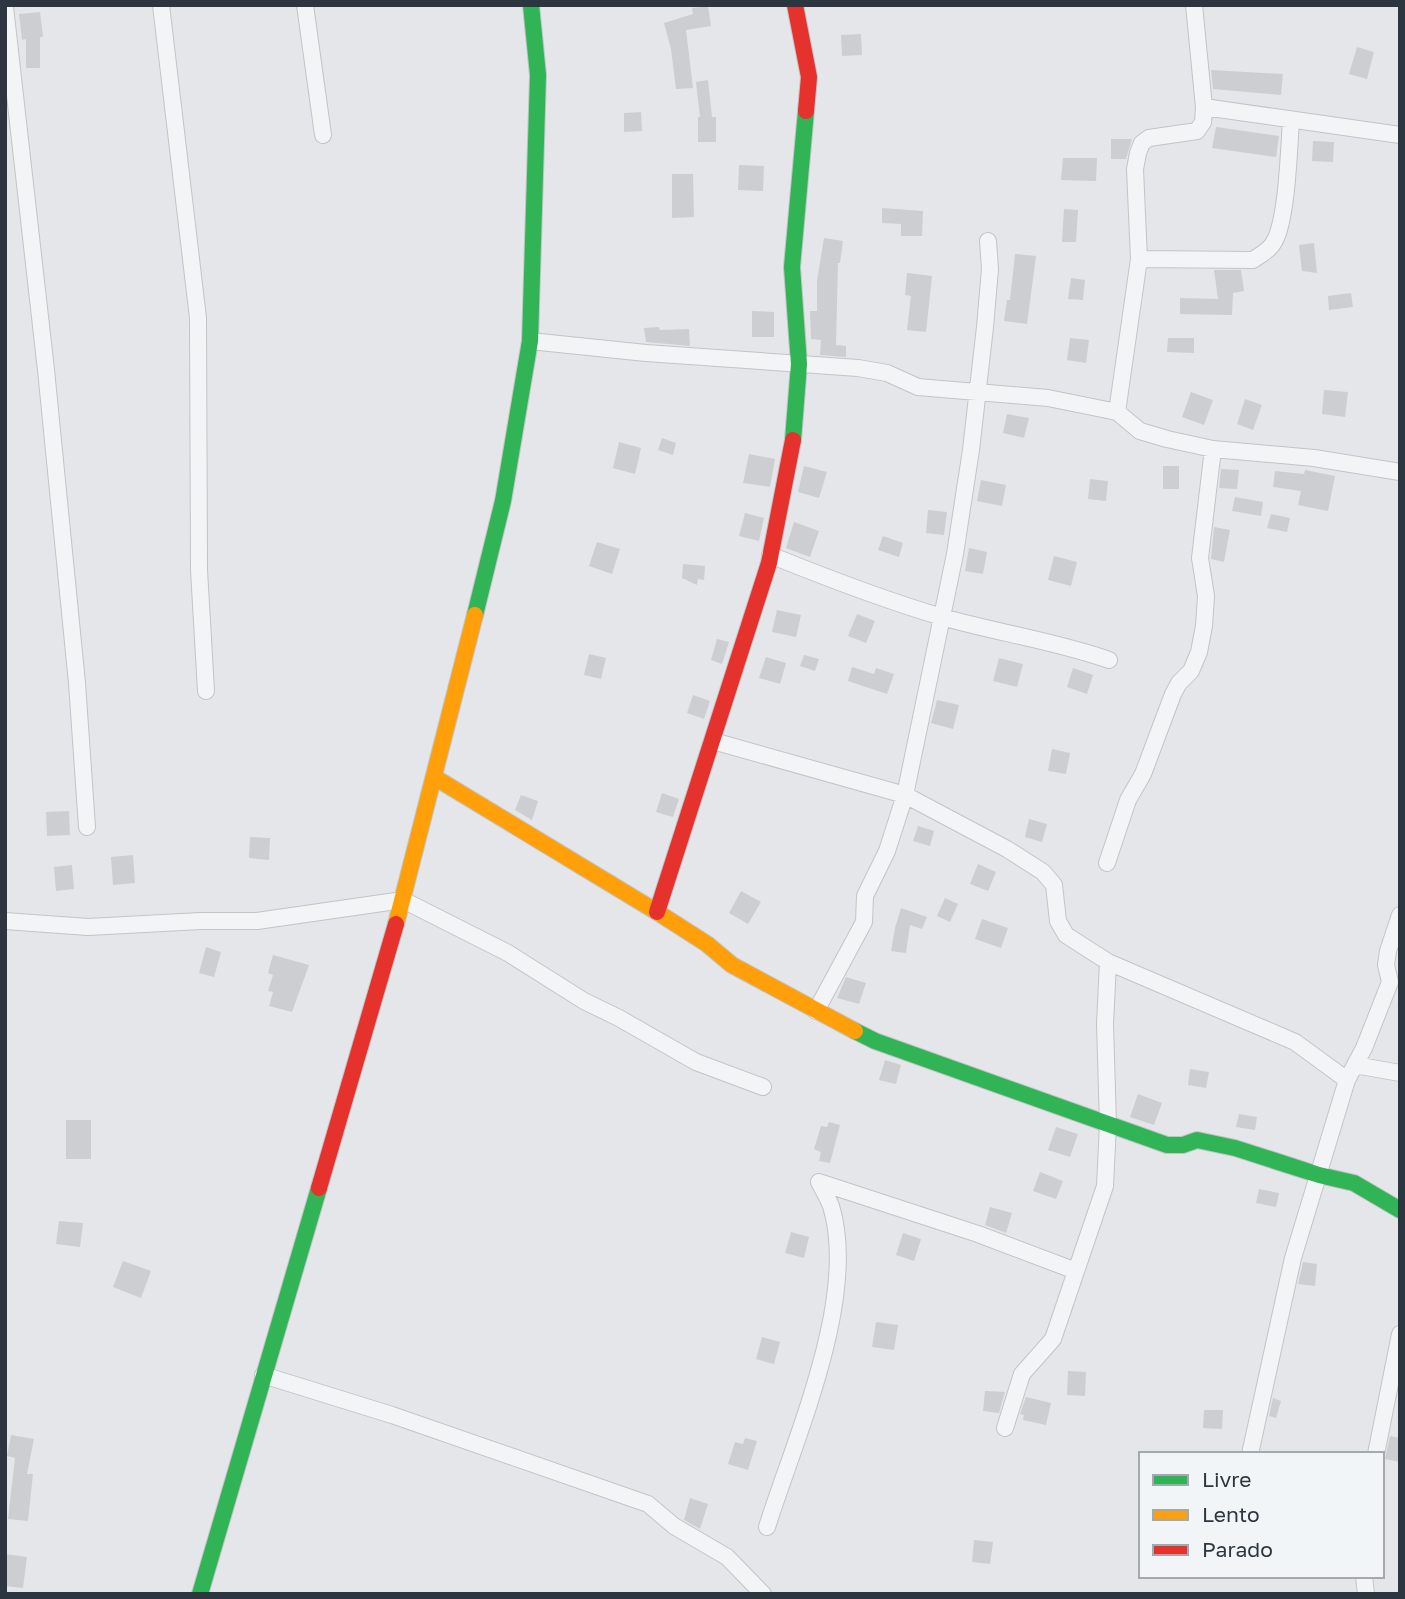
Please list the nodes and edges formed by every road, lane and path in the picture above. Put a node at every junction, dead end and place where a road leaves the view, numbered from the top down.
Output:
1 (161, 5) edge
2 (305, 5) edge
3 (531, 5) edge
4 (795, 5) edge
5 (1194, 5) edge
6 (5, 7) edge
7 (1204, 107) junction
8 (1291, 120) junction
9 (323, 135) dead end
10 (1400, 135) edge
11 (988, 241) dead end
12 (1139, 259) junction
13 (530, 341) junction
14 (799, 364) junction
15 (976, 392) junction
16 (1117, 412) junction
17 (1213, 449) junction
18 (1400, 472) edge
19 (771, 555) junction
20 (942, 617) junction
21 (1109, 660) dead end
22 (206, 691) dead end
23 (713, 741) junction
24 (434, 777) junction
25 (905, 794) junction
26 (87, 827) dead end
27 (1107, 863) dead end
28 (403, 900) junction
29 (657, 912) junction
30 (1400, 915) edge
31 (5, 921) edge
32 (1108, 962) junction
33 (816, 1011) junction
34 (1351, 1073) junction
35 (1400, 1073) edge
36 (762, 1087) dead end
37 (1108, 1124) junction
38 (1319, 1175) junction
39 (1400, 1210) edge
40 (1076, 1271) junction
41 (1400, 1334) edge
42 (263, 1375) junction
43 (1004, 1428) dead end
44 (1250, 1452) edge
45 (1376, 1452) edge
46 (767, 1527) dead end
47 (200, 1594) edge
48 (763, 1594) edge

1 - 22 street
2 - 9 street
3 - 13 street
4 - 14 street
5 - 7 street
6 - 26 street
7 - 8 street
7 - 12 street
8 - 10 street
8 - 12 street
11 - 15 street
12 - 16 street
13 - 14 street
13 - 24 street
14 - 15 street
14 - 19 street
15 - 16 street
15 - 20 street
16 - 17 street
17 - 18 street
17 - 27 street
19 - 20 street
19 - 23 street
20 - 21 street
20 - 25 street
23 - 25 street
23 - 29 street
24 - 28 street
24 - 29 street
25 - 32 street
25 - 33 street
28 - 31 street
28 - 36 street
28 - 42 street
29 - 33 street
30 - 34 street
32 - 34 street
32 - 37 street
33 - 37 street
34 - 35 street
34 - 38 street
37 - 38 street
37 - 40 street
38 - 39 street
38 - 44 street
40 - 43 street
40 - 46 street
41 - 45 street
42 - 47 street
42 - 48 street

